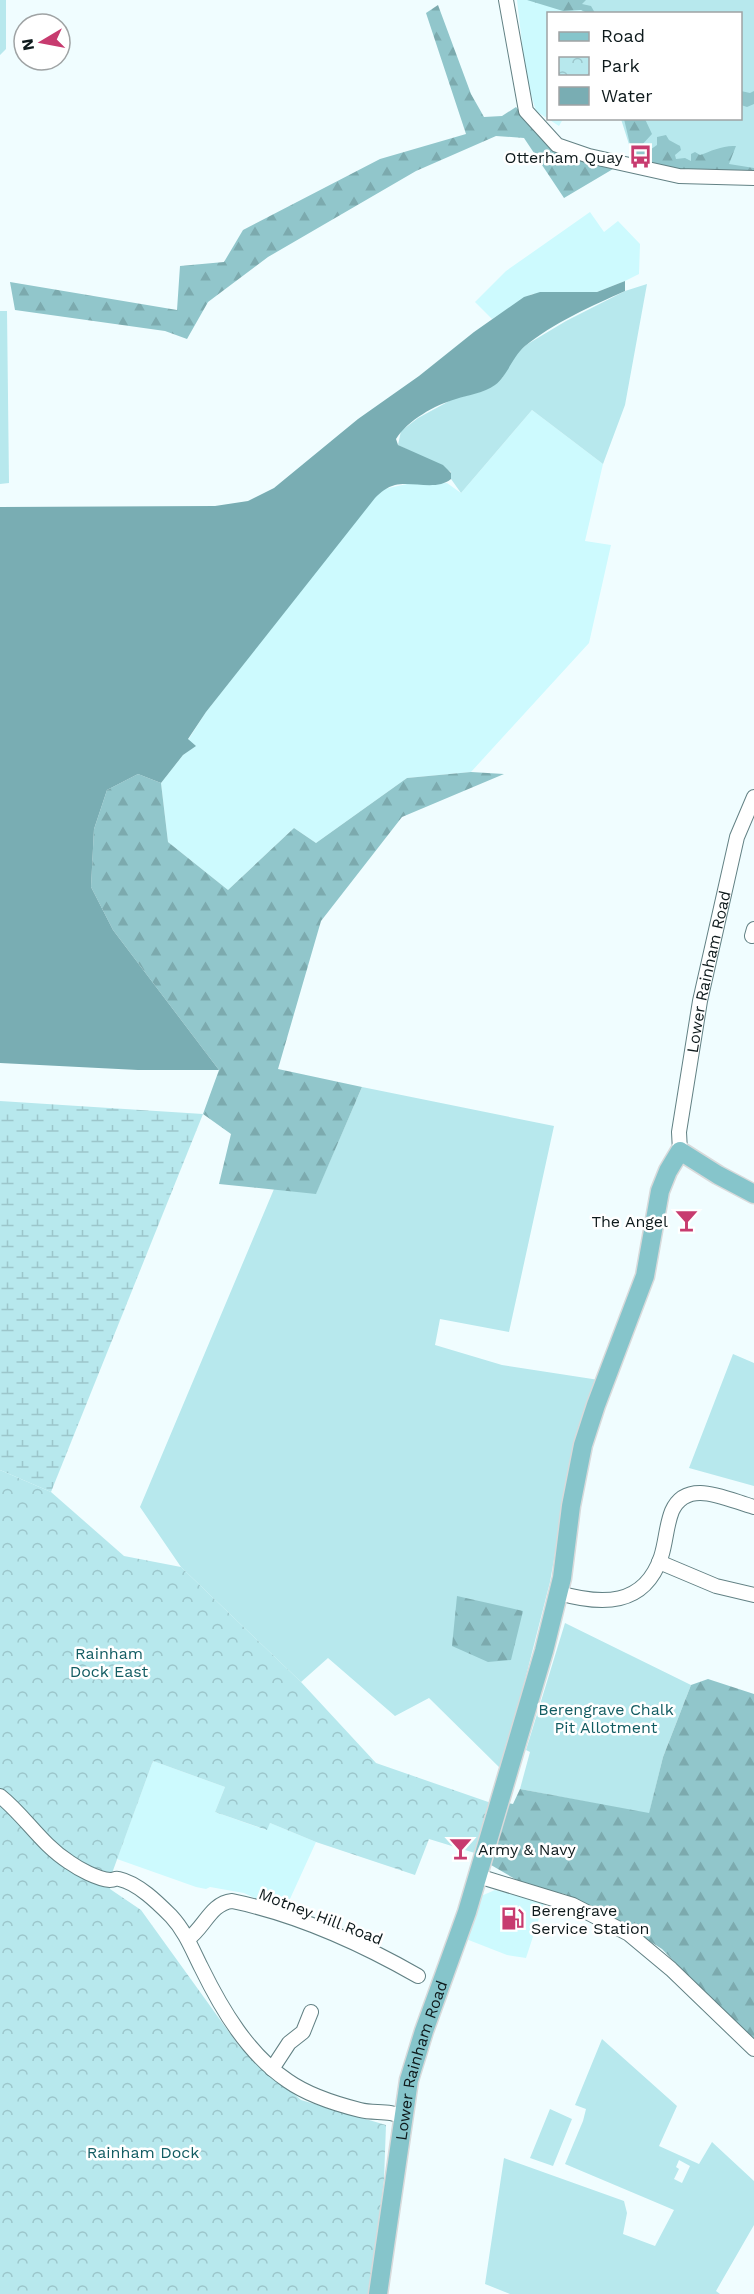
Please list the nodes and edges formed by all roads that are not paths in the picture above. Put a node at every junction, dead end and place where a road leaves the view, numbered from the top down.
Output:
1 (506, 0) edge
2 (754, 178) edge
3 (754, 796) edge
4 (680, 1151) junction
5 (754, 1194) edge
6 (754, 1507) edge
7 (659, 1562) junction
8 (559, 1593) junction
9 (754, 1595) edge
10 (0, 1796) edge
11 (478, 1876) junction
12 (188, 1939) junction
13 (418, 1976) dead end
14 (311, 2012) dead end
15 (754, 2049) edge
16 (272, 2069) junction
17 (404, 2118) junction
18 (378, 2294) edge

1 - 2 street
3 - 4 street, Lower Rainham Road
4 - 5 main road
4 - 8 main road, Lower Rainham Road
6 - 7 street
7 - 8 street
7 - 9 street
8 - 11 main road, Lower Rainham Road
10 - 12 street
11 - 15 street
11 - 17 main road, Lower Rainham Road
12 - 13 street, Motney Hill Road
12 - 16 street
14 - 16 street
16 - 17 street
17 - 18 main road, Lower Rainham Road

